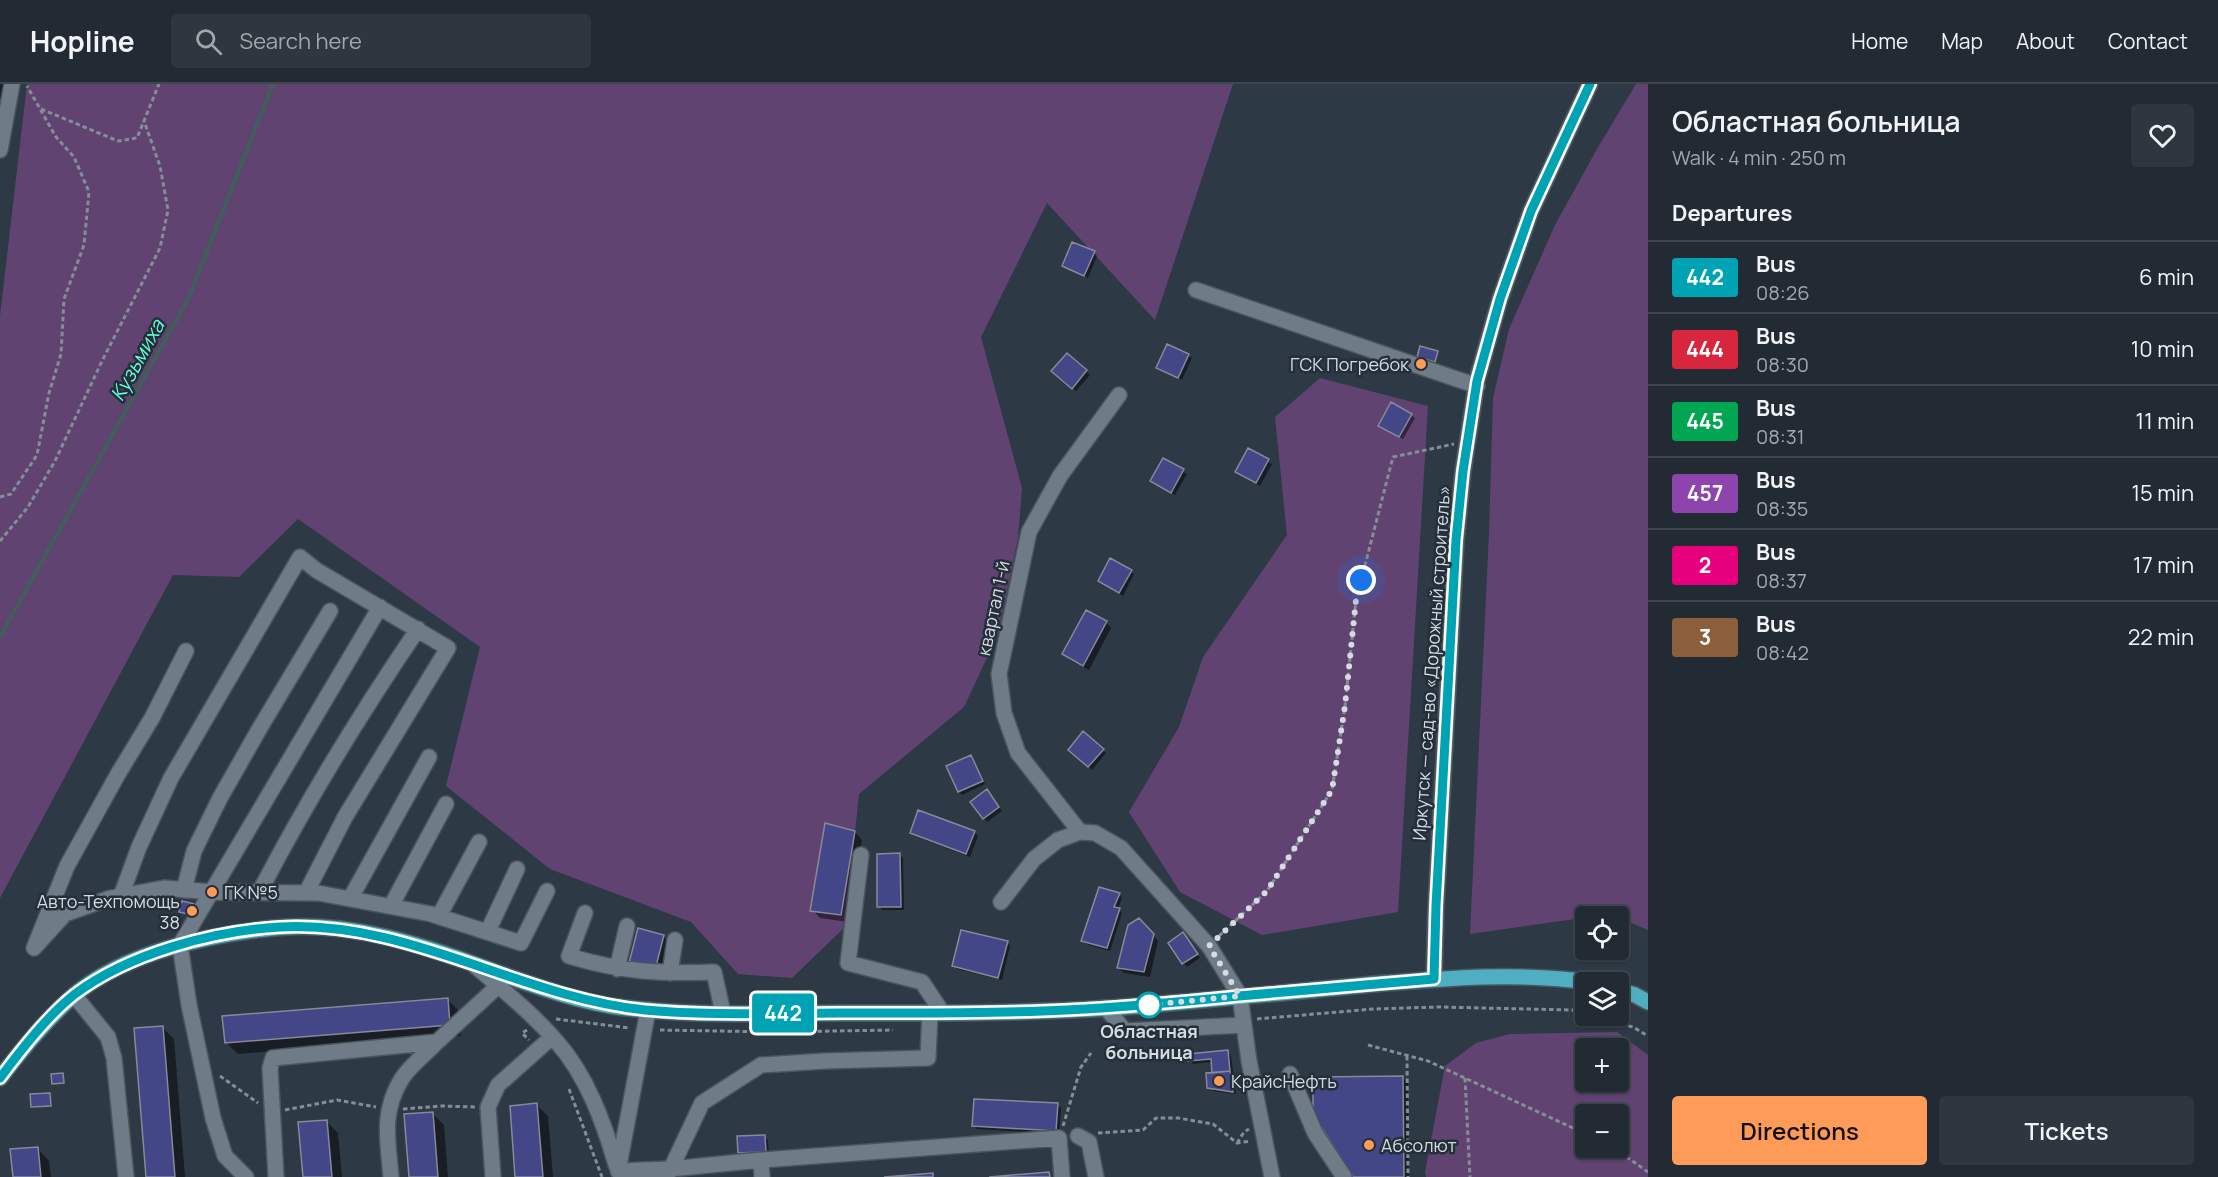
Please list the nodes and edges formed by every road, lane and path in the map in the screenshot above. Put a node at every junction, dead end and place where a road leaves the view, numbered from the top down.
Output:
1 (19, 84) edge
2 (159, 84) edge
3 (1590, 84) edge
4 (41, 109) junction
5 (144, 121) junction
6 (0, 150) edge
7 (1196, 290) dead end
8 (1477, 386) junction
9 (1119, 395) dead end
10 (1468, 441) junction
11 (0, 497) edge
12 (0, 541) edge
13 (380, 607) junction
14 (330, 611) dead end
15 (418, 629) junction
16 (186, 651) dead end
17 (429, 757) dead end
18 (446, 804) dead end
19 (1080, 832) junction
20 (479, 842) dead end
21 (861, 855) dead end
22 (517, 868) dead end
23 (184, 890) junction
24 (260, 891) junction
25 (547, 891) dead end
26 (212, 892) junction
27 (306, 893) junction
28 (121, 896) junction
29 (350, 899) junction
30 (1001, 902) dead end
31 (391, 906) junction
32 (585, 913) dead end
33 (439, 916) junction
34 (627, 926) dead end
35 (488, 931) junction
36 (675, 940) dead end
37 (180, 945) junction
38 (1209, 946) junction
39 (472, 963) junction
40 (617, 969) junction
41 (670, 973) junction
42 (1434, 979) junction
43 (1575, 980) edge
44 (498, 986) junction
45 (1629, 993) edge
46 (74, 995) junction
47 (1240, 996) junction
48 (1648, 1002) edge
49 (1106, 1008) junction
50 (648, 1010) junction
51 (1575, 1011) edge
52 (723, 1013) junction
53 (936, 1013) junction
54 (1248, 1022) junction
55 (1629, 1026) edge
56 (522, 1033) dead end
57 (1648, 1036) edge
58 (552, 1037) junction
59 (437, 1042) junction
60 (1368, 1045) dead end
61 (538, 1049) junction
62 (1091, 1053) dead end
63 (1407, 1056) junction
64 (201, 1062) junction
65 (1290, 1074) dead end
66 (0, 1078) edge
67 (1465, 1078) junction
68 (568, 1086) dead end
69 (473, 1107) dead end
70 (388, 1110) junction
71 (273, 1113) junction
72 (1575, 1129) edge
73 (1078, 1136) joint
74 (1264, 1136) junction
75 (1059, 1138) junction
76 (1628, 1158) edge
77 (761, 1160) junction
78 (1648, 1172) edge
79 (668, 1173) edge
80 (618, 1174) edge
81 (126, 1177) edge
82 (246, 1177) edge
83 (276, 1177) edge
84 (391, 1177) edge
85 (493, 1177) edge
86 (602, 1177) edge
87 (762, 1177) edge
88 (1062, 1177) edge
89 (1096, 1177) edge
90 (1272, 1177) edge
91 (1344, 1177) edge
92 (1408, 1177) edge
93 (1470, 1177) edge

1 - 4 path
1 - 6 street
2 - 5 path
3 - 8 street, Иркутск — сад-во «Дорожный строитель»
4 - 5 path
4 - 11 path
5 - 12 path
7 - 8 street
8 - 10 street, Иркутск — сад-во «Дорожный строитель»
9 - 19 street, квартал 1-й
10 - 38 path
10 - 42 street, Иркутск — сад-во «Дорожный строитель»
13 - 15 street
13 - 26 street
13 - 28 street
14 - 23 street
15 - 24 street
15 - 27 street
16 - 28 street
17 - 29 street
18 - 31 street
19 - 30 street
19 - 38 street
20 - 33 street
21 - 53 street
22 - 35 street
23 - 26 street
23 - 28 street
24 - 26 street
24 - 27 street
25 - 35 street
26 - 37 street
27 - 29 street
29 - 31 street
31 - 33 street
32 - 40 street
33 - 35 street
34 - 40 street
36 - 41 street
37 - 39 main road
37 - 46 main road
37 - 64 street
38 - 47 street
39 - 44 street
39 - 50 main road
40 - 41 street
41 - 52 street
42 - 43 main road
42 - 47 main road
44 - 58 street
44 - 59 street
45 - 48 main road
46 - 66 main road
46 - 81 street
47 - 49 main road
47 - 54 street
49 - 53 main road
49 - 54 street
50 - 52 main road
50 - 80 street
51 - 54 path
52 - 53 main road
53 - 79 street
54 - 74 street
55 - 57 path
56 - 61 path
58 - 61 street
58 - 80 street
59 - 70 street
59 - 71 street
60 - 63 path
61 - 85 street
62 - 75 path
63 - 67 path
63 - 92 path
64 - 71 path
64 - 82 street
65 - 91 street
67 - 72 path
67 - 93 path
68 - 86 path
69 - 70 path
70 - 71 path
70 - 84 street
71 - 83 street
73 - 74 path
73 - 89 street
74 - 90 street
75 - 77 street
75 - 88 street
76 - 78 path
77 - 79 street
77 - 87 street
79 - 80 street

